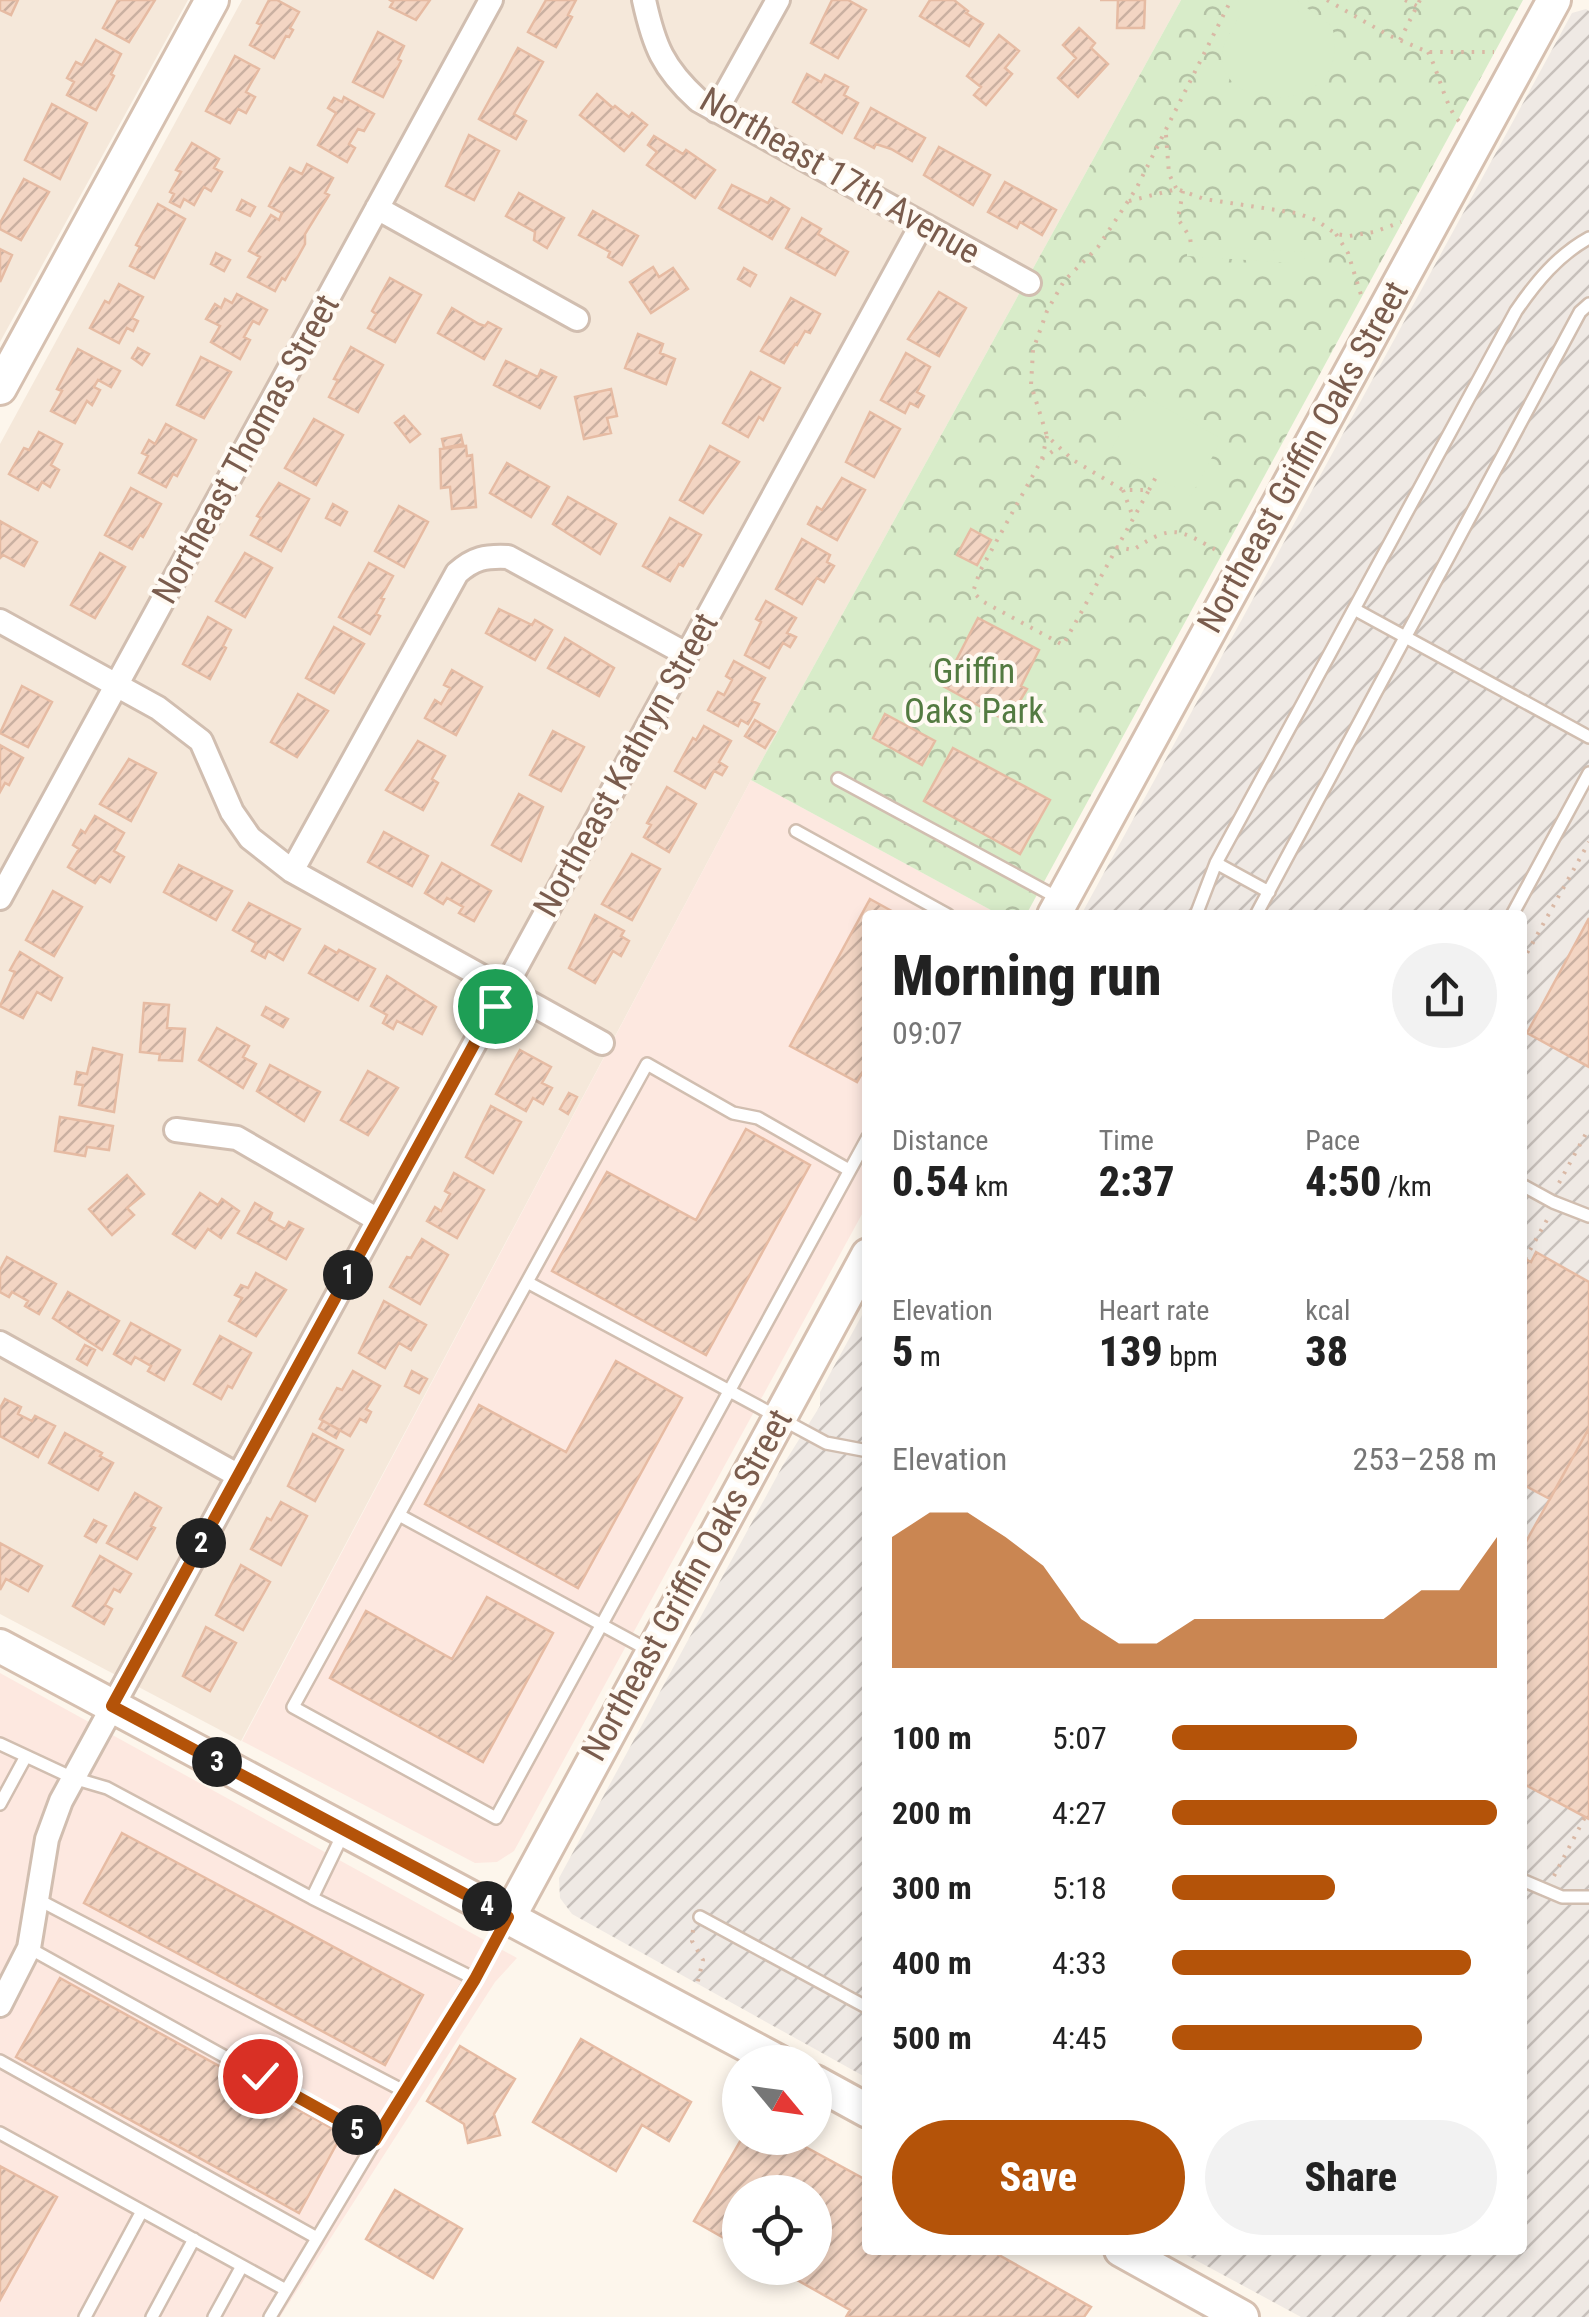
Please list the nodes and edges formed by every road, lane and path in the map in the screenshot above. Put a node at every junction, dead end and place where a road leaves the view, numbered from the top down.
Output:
1 (212, 0) edge
2 (492, 0) edge
3 (644, 0) edge
4 (778, 0) edge
5 (1230, 0) edge
6 (1326, 0) edge
7 (1405, 0) edge
8 (1554, 0) edge
9 (1418, 3) edge
10 (1400, 40) junction
11 (1428, 52) junction
12 (1498, 52) dead end
13 (716, 111) junction
14 (1460, 122) dead end
15 (1166, 130) junction
16 (1180, 190) junction
17 (1128, 202) junction
18 (377, 208) junction
19 (1406, 221) dead end
20 (922, 224) junction
21 (1336, 234) junction
22 (1589, 238) edge
23 (1191, 245) dead end
24 (1029, 282) dead end
25 (1364, 299) dead end
26 (1589, 304) edge
27 (577, 319) dead end
28 (0, 388) edge
29 (1047, 436) junction
30 (1058, 448) junction
31 (1042, 458) junction
32 (1156, 477) dead end
33 (1123, 490) junction
34 (1148, 490) junction
35 (1133, 517) junction
36 (1116, 547) junction
37 (1226, 556) dead end
38 (1354, 609) junction
39 (0, 621) edge
40 (1405, 637) junction
41 (686, 654) junction
42 (117, 685) junction
43 (1589, 736) edge
44 (1589, 773) edge
45 (838, 779) dead end
46 (796, 832) dead end
47 (1589, 842) edge
48 (1216, 864) junction
49 (292, 871) junction
50 (1268, 892) junction
51 (0, 898) edge
52 (1058, 908) edge
53 (939, 910) edge
54 (1198, 910) edge
55 (1259, 910) edge
56 (1515, 910) edge
57 (1527, 953) edge
58 (504, 989) junction
59 (602, 1042) dead end
60 (1589, 1128) edge
61 (176, 1130) dead end
62 (862, 1148) edge
63 (850, 1170) junction
64 (1559, 1183) dead end
65 (1527, 1187) edge
66 (1550, 1214) dead end
67 (1589, 1216) edge
68 (378, 1220) junction
69 (1527, 1257) edge
70 (862, 1266) edge
71 (528, 1282) junction
72 (0, 1343) edge
73 (728, 1392) junction
74 (779, 1416) junction
75 (862, 1451) edge
76 (238, 1476) junction
77 (399, 1516) junction
78 (600, 1624) junction
79 (0, 1646) edge
80 (651, 1652) junction
81 (112, 1706) junction
82 (0, 1744) edge
83 (25, 1758) junction
84 (73, 1778) junction
85 (0, 1804) edge
86 (1585, 1817) dead end
87 (346, 1830) junction
88 (1554, 1876) dead end
89 (1527, 1882) edge
90 (1589, 1897) edge
91 (312, 1898) junction
92 (37, 1899) junction
93 (508, 1917) junction
94 (700, 1918) joint
95 (29, 1948) junction
96 (475, 1979) junction
97 (697, 1985) dead end
98 (862, 2005) edge
99 (0, 2006) edge
100 (746, 2045) edge
101 (0, 2061) edge
102 (404, 2091) junction
103 (832, 2091) edge
104 (862, 2108) edge
105 (0, 2133) edge
106 (375, 2140) junction
107 (142, 2211) junction
108 (317, 2238) junction
109 (194, 2239) junction
110 (1130, 2255) edge
111 (242, 2266) junction
112 (286, 2290) junction
113 (85, 2317) edge
114 (152, 2317) edge
115 (214, 2317) edge
116 (270, 2317) edge
117 (1242, 2317) edge

1 - 28 street
2 - 18 street, Northeast Thomas Street
3 - 13 street, Northeast 17th Avenue
4 - 13 street
5 - 15 path
6 - 10 path
7 - 9 path
8 - 52 street, Northeast Griffin Oaks Street
9 - 10 path
10 - 11 path
11 - 12 path
11 - 14 path
13 - 20 street, Northeast 17th Avenue
15 - 16 path
15 - 17 path
16 - 17 path
16 - 21 path
16 - 23 path
17 - 29 path
18 - 27 street
18 - 42 street, Northeast Thomas Street
19 - 21 path
20 - 24 street, Northeast 17th Avenue
20 - 41 street, Northeast Kathryn Street
21 - 25 path
22 - 38 lane
26 - 40 lane
29 - 30 path
29 - 31 path
30 - 31 path
30 - 33 path
31 - 36 path
32 - 34 path
33 - 34 path
33 - 35 path
34 - 35 path
35 - 36 path
36 - 37 path
38 - 40 lane
38 - 48 lane
39 - 42 street
40 - 43 lane
40 - 50 lane
41 - 49 street
41 - 58 street, Northeast Kathryn Street
42 - 49 street
42 - 51 street, Northeast Thomas Street
44 - 56 lane
45 - 52 lane
46 - 53 lane
47 - 57 path
48 - 50 lane
48 - 54 lane
49 - 58 street
50 - 55 lane
58 - 59 street
58 - 68 street, Northeast Kathryn Street
60 - 64 path
61 - 68 street
62 - 63 lane
63 - 71 lane
63 - 73 lane
65 - 67 lane
66 - 69 path
68 - 76 street, Northeast Kathryn Street
70 - 74 street, Northeast Griffin Oaks Street
71 - 73 lane
71 - 77 lane
72 - 76 street
73 - 74 lane
73 - 78 lane
74 - 75 lane
74 - 80 street, Northeast Griffin Oaks Street
76 - 81 street, Northeast Kathryn Street
77 - 78 lane
77 - 78 lane
78 - 80 lane
79 - 81 street
80 - 93 street, Northeast Griffin Oaks Street
81 - 84 street, Northeast Kathryn Street
81 - 87 street
82 - 83 lane
83 - 84 lane
83 - 85 lane
84 - 91 lane
84 - 92 street, Northeast Kathryn Street
86 - 88 path
87 - 91 lane
87 - 93 street
89 - 90 lane
91 - 96 lane
92 - 95 street, Northeast Kathryn Street
92 - 102 lane
93 - 96 lane
93 - 100 street
94 - 97 path
94 - 98 lane
95 - 99 street, Northeast Kathryn Street
95 - 106 lane
96 - 102 lane
101 - 108 lane
102 - 106 lane
103 - 104 street
105 - 107 lane
106 - 108 lane
107 - 109 lane
107 - 113 lane
108 - 112 lane
109 - 111 lane
109 - 114 lane
110 - 117 street
111 - 112 lane
111 - 115 lane
112 - 116 lane

